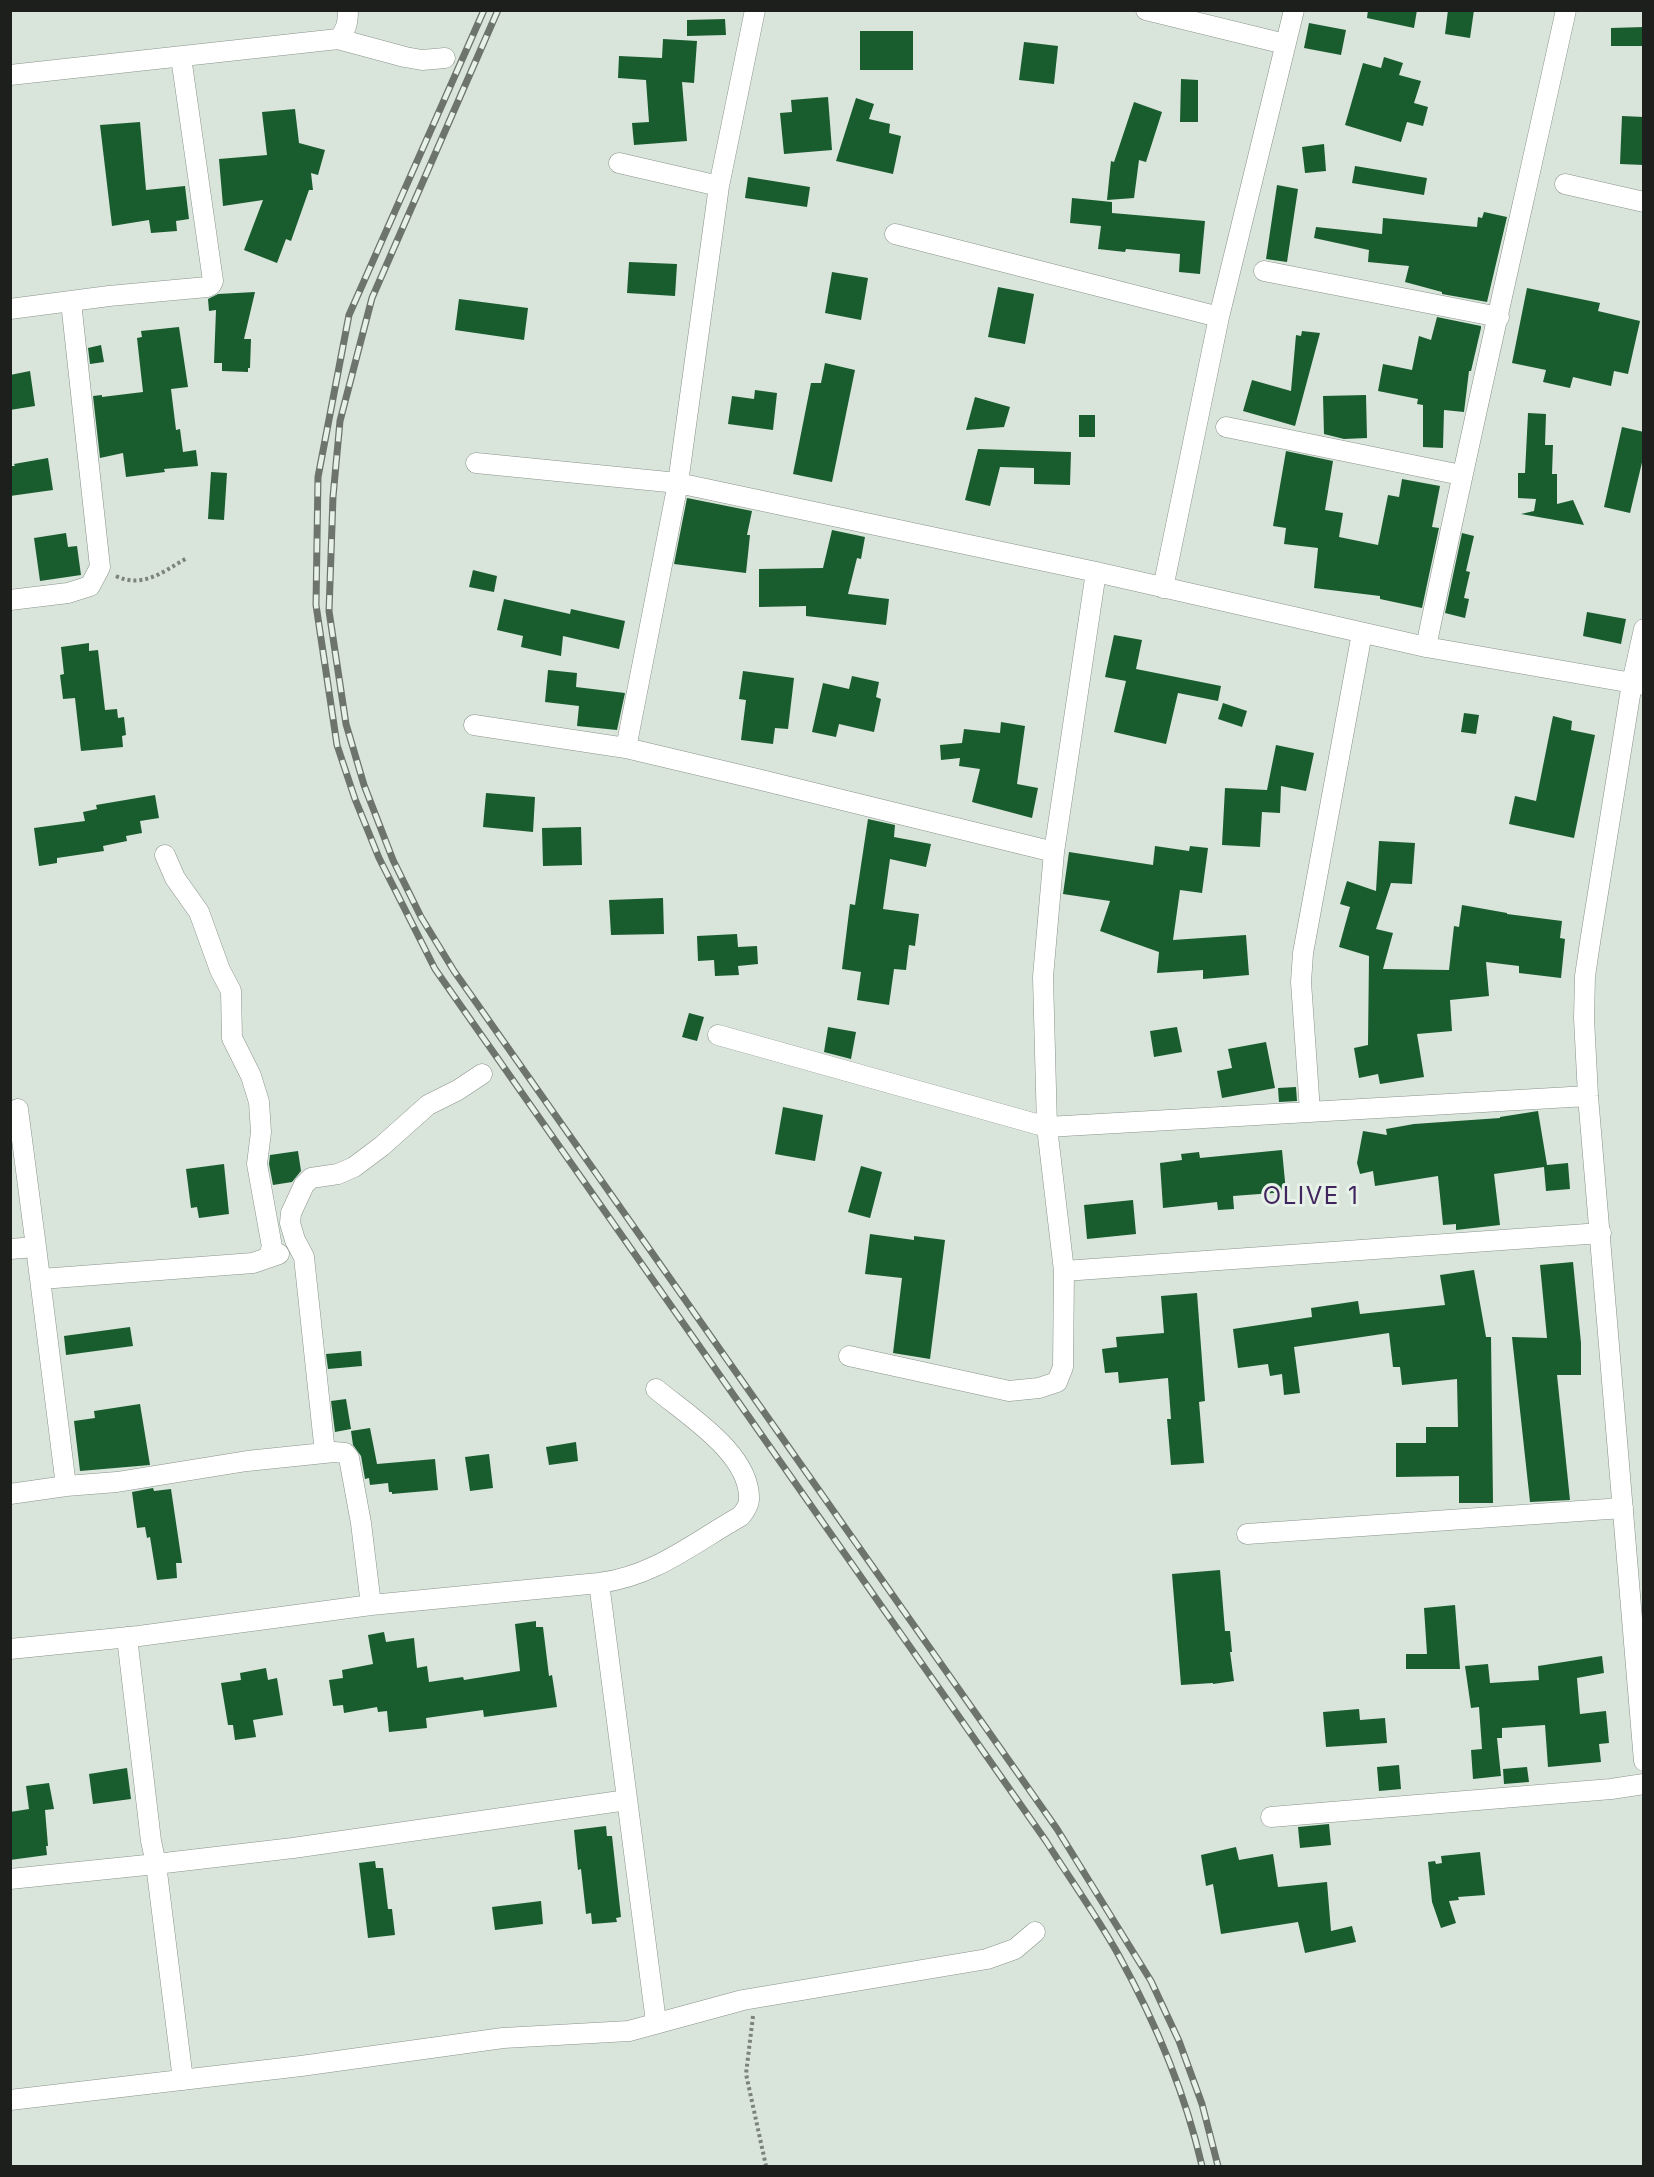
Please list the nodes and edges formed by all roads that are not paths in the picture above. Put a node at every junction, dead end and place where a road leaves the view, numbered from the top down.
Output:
1 (348, 10) edge
2 (755, 10) edge
3 (1146, 10) edge
4 (1294, 10) edge
5 (1566, 10) edge
6 (338, 39) junction
7 (1285, 44) junction
8 (181, 57) junction
9 (445, 58) dead end
10 (10, 75) edge
11 (619, 163) dead end
12 (1565, 184) dead end
13 (719, 186) junction
14 (1644, 202) edge
15 (895, 234) dead end
16 (1264, 271) dead end
17 (71, 302) junction
18 (10, 309) edge
19 (1219, 317) junction
20 (1499, 317) junction
21 (1226, 427) dead end
22 (476, 464) dead end
23 (1461, 475) junction
24 (678, 483) junction
25 (1096, 572) junction
26 (1163, 588) junction
27 (10, 600) edge
28 (1644, 629) edge
29 (1362, 633) junction
30 (1426, 647) junction
31 (1638, 684) edge
32 (474, 725) dead end
33 (626, 748) junction
34 (1054, 852) junction
35 (165, 855) dead end
36 (718, 1035) dead end
37 (482, 1074) dead end
38 (1588, 1096) junction
39 (18, 1109) dead end
40 (1310, 1111) junction
41 (1047, 1126) junction
42 (1600, 1233) junction
43 (295, 1240) junction
44 (36, 1247) junction
45 (10, 1249) edge
46 (268, 1258) junction
47 (1064, 1271) junction
48 (41, 1279) junction
49 (849, 1356) dead end
50 (656, 1389) dead end
51 (325, 1453) junction
52 (66, 1486) junction
53 (10, 1494) edge
54 (1623, 1508) junction
55 (1247, 1534) dead end
56 (599, 1583) junction
57 (371, 1605) junction
58 (127, 1637) junction
59 (10, 1649) edge
60 (1644, 1761) edge
61 (1644, 1784) edge
62 (627, 1800) junction
63 (1270, 1817) dead end
64 (156, 1864) junction
65 (10, 1879) edge
66 (1035, 1932) dead end
67 (656, 2022) junction
68 (183, 2080) junction
69 (10, 2100) edge

1 - 6 street
2 - 13 street
3 - 7 street
4 - 7 street
5 - 20 street
6 - 8 street
6 - 9 street
7 - 19 street
8 - 10 street
8 - 17 street
11 - 13 street
12 - 14 street
13 - 24 street
15 - 19 street
16 - 20 street
17 - 18 street
17 - 27 street
19 - 26 street
20 - 23 street
21 - 23 street
22 - 24 street
23 - 30 street
24 - 25 street
24 - 33 street
25 - 26 street
25 - 34 street
26 - 29 street
28 - 31 street
29 - 30 street
29 - 40 street
30 - 31 street
31 - 38 street
32 - 33 street
33 - 34 street
34 - 41 street
35 - 46 street
36 - 41 street
37 - 43 street
38 - 40 street
38 - 42 street
39 - 44 street
40 - 41 street
41 - 47 street
42 - 47 street
42 - 54 street
43 - 46 street
43 - 51 street
44 - 45 street
44 - 48 street
46 - 48 street
47 - 49 street
48 - 52 street
50 - 56 street
51 - 52 street
51 - 57 street
52 - 53 street
54 - 55 street
54 - 60 street
56 - 57 street
56 - 62 street
57 - 58 street
58 - 59 street
58 - 64 street
61 - 63 street
62 - 64 street
62 - 67 street
64 - 65 street
64 - 68 street
66 - 67 street
67 - 68 street
68 - 69 street

